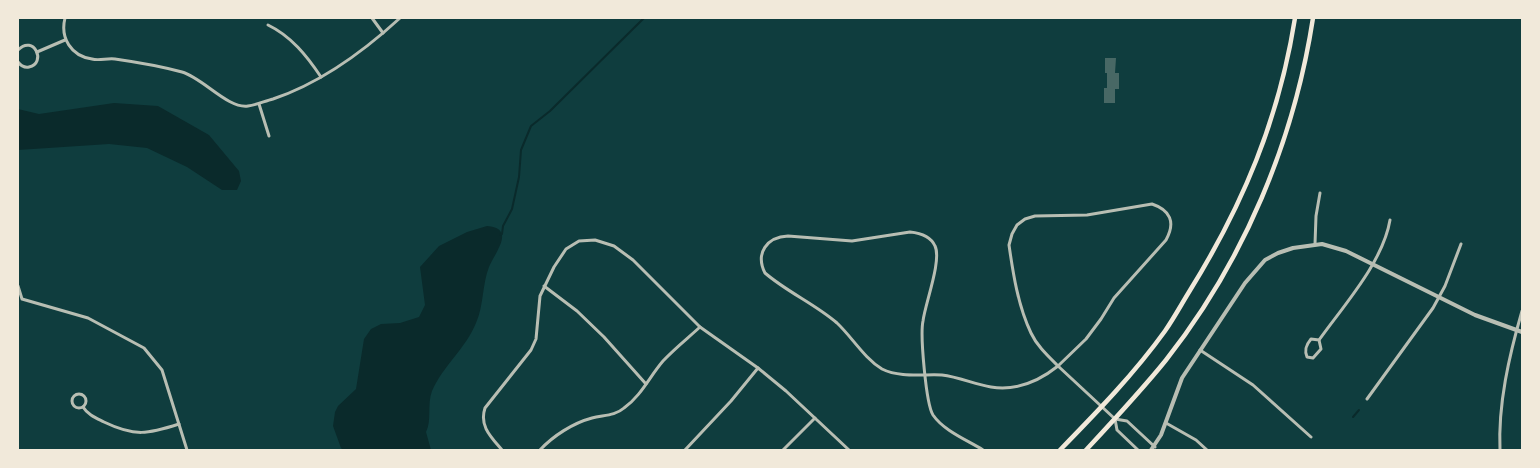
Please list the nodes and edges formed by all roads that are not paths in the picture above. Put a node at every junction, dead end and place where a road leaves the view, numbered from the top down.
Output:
1 (64, 18) edge
2 (372, 18) edge
3 (400, 18) edge
4 (1295, 18) edge
5 (1313, 18) edge
6 (268, 25) dead end
7 (382, 33) junction
8 (65, 40) junction
9 (18, 50) edge
10 (37, 52) junction
11 (18, 62) edge
12 (321, 78) junction
13 (258, 104) junction
14 (269, 136) dead end
15 (1320, 193) dead end
16 (1390, 220) dead end
17 (1315, 244) junction
18 (1461, 244) dead end
19 (1373, 264) junction
20 (18, 286) edge
21 (544, 286) junction
22 (1439, 297) junction
23 (1522, 311) edge
24 (700, 327) junction
25 (1517, 330) junction
26 (1522, 332) edge
27 (1319, 340) junction
28 (1200, 350) junction
29 (1058, 366) junction
30 (758, 368) junction
31 (926, 374) junction
32 (646, 384) junction
33 (1367, 399) dead end
34 (83, 406) junction
35 (1101, 407) junction
36 (815, 418) junction
37 (1115, 419) junction
38 (1166, 423) junction
39 (179, 424) junction
40 (1311, 437) dead end
41 (1155, 447) junction
42 (187, 450) edge
43 (502, 450) edge
44 (540, 450) edge
45 (685, 450) edge
46 (783, 450) edge
47 (849, 450) edge
48 (983, 450) edge
49 (1060, 450) edge
50 (1086, 450) edge
51 (1138, 450) edge
52 (1151, 450) edge
53 (1207, 450) edge
54 (1500, 450) edge

1 - 8 street
2 - 7 street
3 - 7 street
4 - 35 main road
5 - 37 main road
6 - 12 street
7 - 12 street
8 - 10 street
8 - 13 street
9 - 10 street
10 - 11 street
12 - 13 street
13 - 14 street
15 - 17 street
16 - 19 street
17 - 19 street
17 - 28 street
18 - 22 street
19 - 22 street
19 - 27 street
20 - 39 street
21 - 24 street
21 - 32 street
21 - 43 street
22 - 25 street
22 - 33 street
23 - 25 street
24 - 30 street
24 - 32 street
25 - 26 street
25 - 54 street
27 - 27 street
28 - 38 street
28 - 40 street
29 - 29 street
29 - 31 street
29 - 35 street
30 - 36 street
30 - 45 street
31 - 31 street
31 - 48 street
32 - 44 street
34 - 34 street
34 - 39 street
35 - 37 street
35 - 49 main road
36 - 46 street
36 - 47 street
37 - 41 street
37 - 50 main road
37 - 51 street
38 - 41 street
38 - 53 street
39 - 42 street
41 - 52 street

